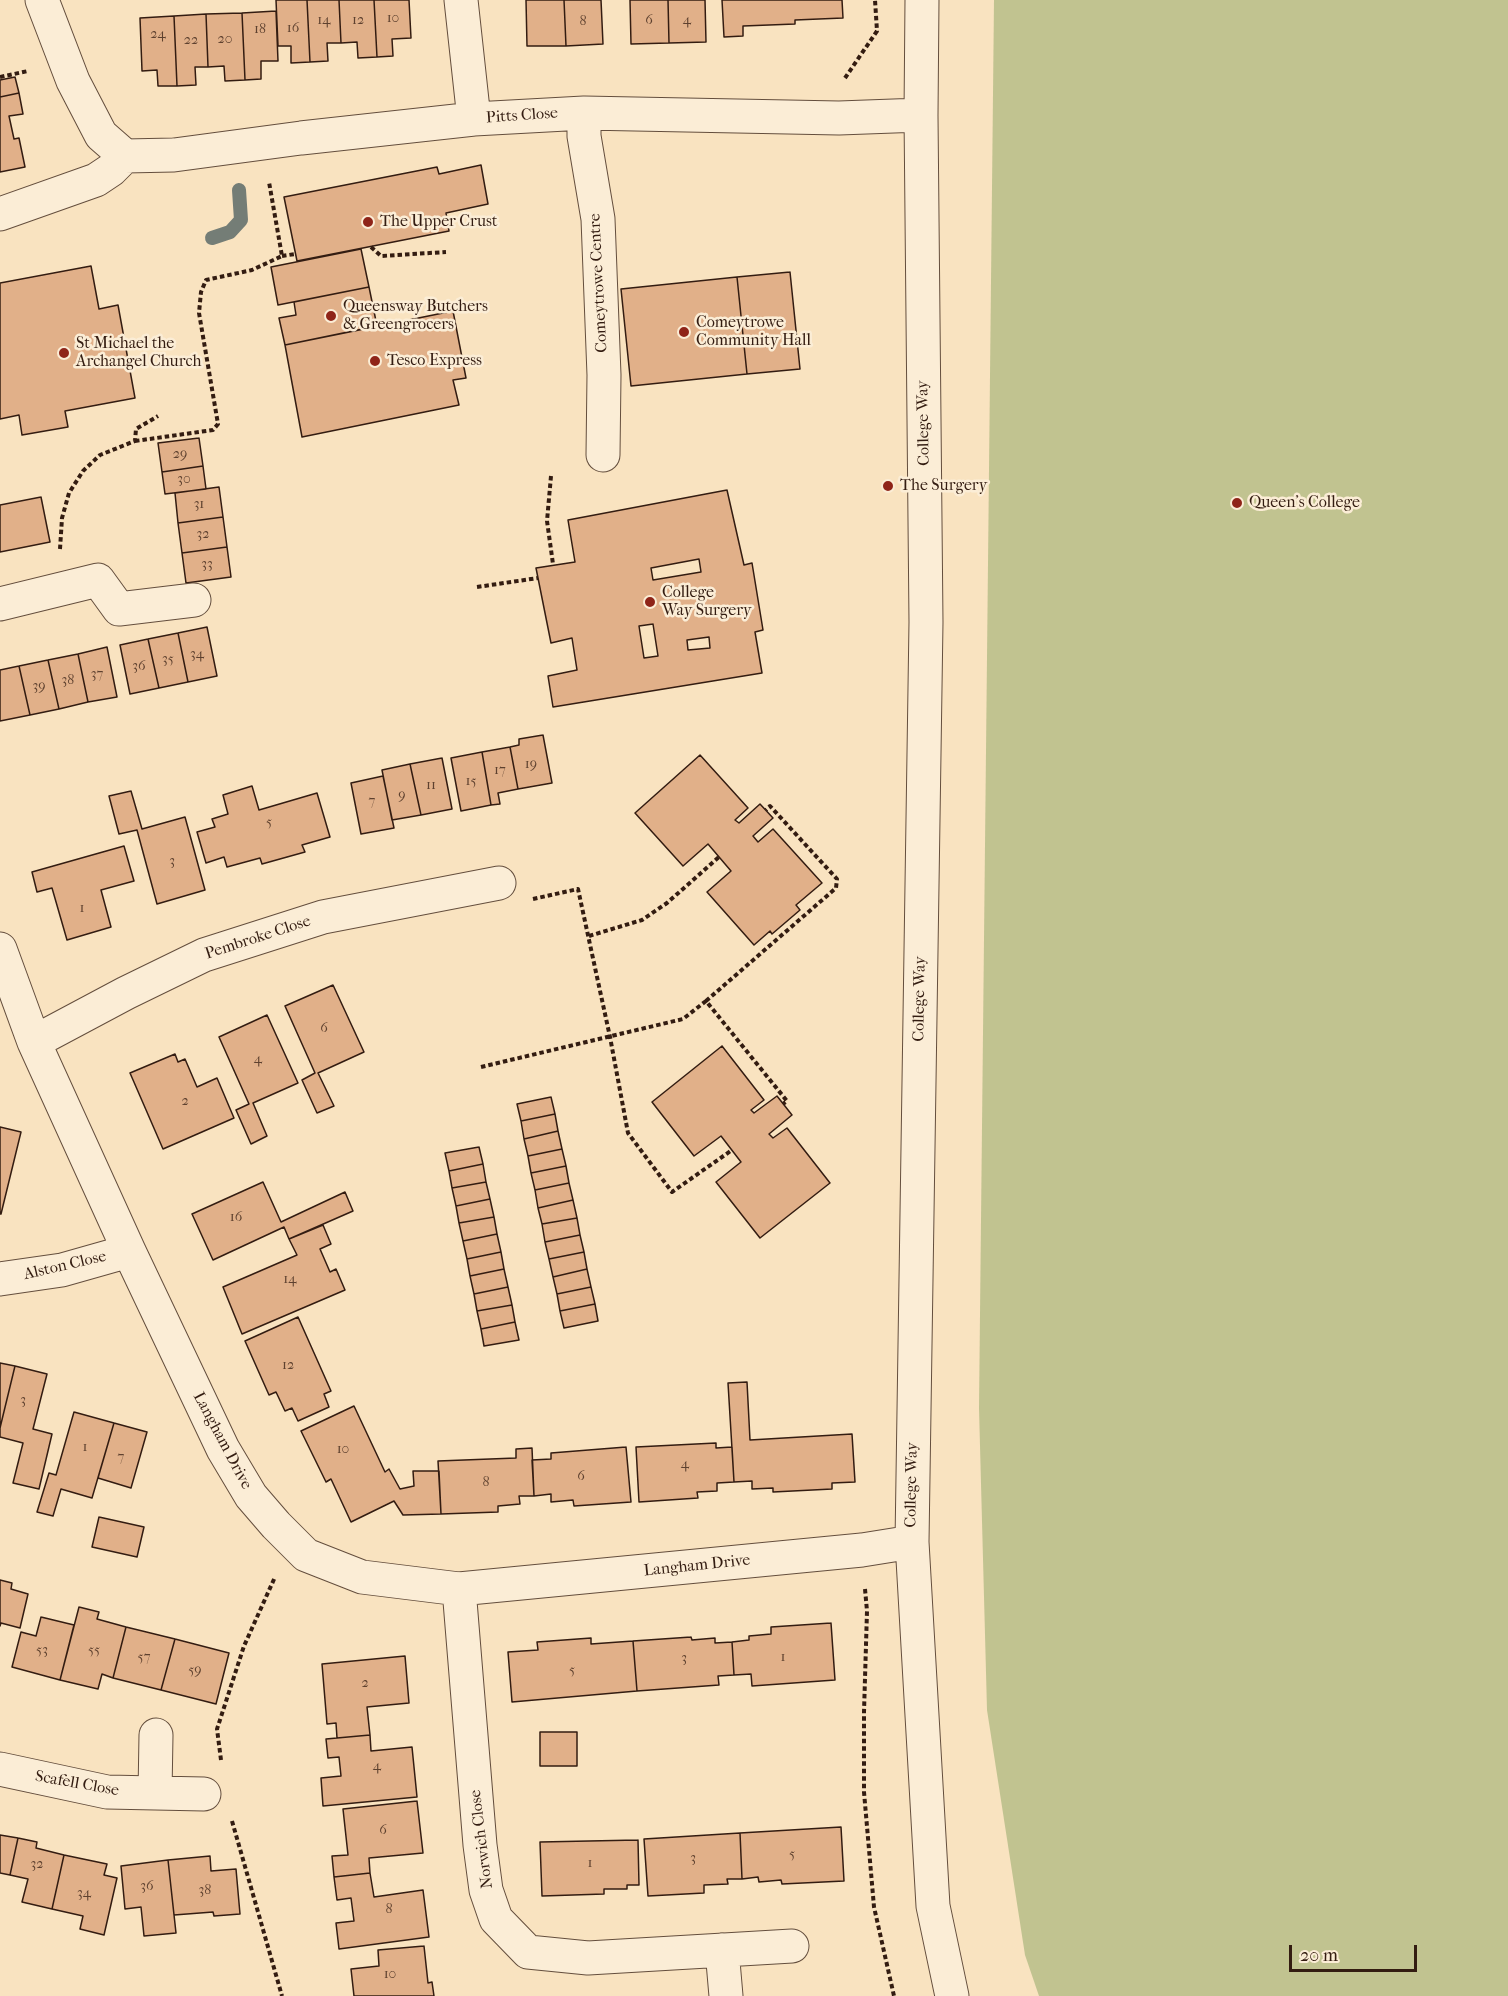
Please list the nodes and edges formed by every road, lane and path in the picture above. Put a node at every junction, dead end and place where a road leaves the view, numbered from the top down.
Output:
1 (42, 0) edge
2 (461, 0) edge
3 (875, 0) edge
4 (922, 0) edge
5 (584, 113) junction
6 (921, 115) junction
7 (838, 118) junction
8 (474, 119) junction
9 (263, 143) junction
10 (125, 156) junction
11 (0, 214) edge
12 (371, 247) dead end
13 (446, 252) dead end
14 (295, 254) dead end
15 (282, 256) junction
16 (158, 416) dead end
17 (135, 441) junction
18 (603, 454) dead end
19 (551, 476) dead end
20 (553, 564) dead end
21 (538, 578) dead end
22 (70, 587) junction
23 (477, 587) dead end
24 (194, 600) dead end
25 (0, 604) edge
26 (766, 810) dead end
27 (718, 857) dead end
28 (499, 883) joint
29 (588, 936) junction
30 (0, 949) edge
31 (706, 1001) junction
32 (610, 1037) junction
33 (34, 1041) junction
34 (481, 1067) dead end
35 (783, 1104) dead end
36 (732, 1150) dead end
37 (129, 1251) junction
38 (0, 1279) edge
39 (291, 1541) junction
40 (912, 1542) junction
41 (862, 1550) junction
42 (459, 1589) junction
43 (156, 1735) dead end
44 (0, 1769) edge
45 (214, 1792) junction
46 (155, 1793) junction
47 (792, 1946) dead end
48 (722, 1950) junction
49 (282, 1996) edge
50 (726, 1996) edge
51 (894, 1996) edge
52 (952, 1996) edge

1 - 10 street
2 - 8 street
3 - 7 path
4 - 6 street, College Way
5 - 7 street, Pitts Close
5 - 8 street, Pitts Close
5 - 18 street, Comeytrowe Centre
6 - 7 street, Pitts Close
6 - 40 street, College Way
8 - 9 street, Pitts Close
9 - 10 street, Pitts Close
9 - 15 path
10 - 11 street
12 - 13 path
14 - 15 path
15 - 17 path
16 - 17 path
17 - 22 path
19 - 20 path
21 - 23 path
22 - 24 street
22 - 25 street
26 - 31 path
27 - 29 path
28 - 29 path
28 - 33 street, Pembroke Close
29 - 32 path
30 - 33 street, Langham Drive
31 - 32 path
31 - 35 path
32 - 34 path
32 - 36 path
33 - 37 street, Langham Drive
37 - 38 street, Alston Close
37 - 39 street, Langham Drive
39 - 42 street, Langham Drive
39 - 45 path
40 - 41 street, Langham Drive
40 - 52 street, College Way
41 - 42 street, Langham Drive
41 - 51 path
42 - 48 street, Norwich Close
43 - 46 street
44 - 46 street, Scafell Close
45 - 46 street, Scafell Close
45 - 49 path
47 - 48 street, Norwich Close
48 - 50 street

